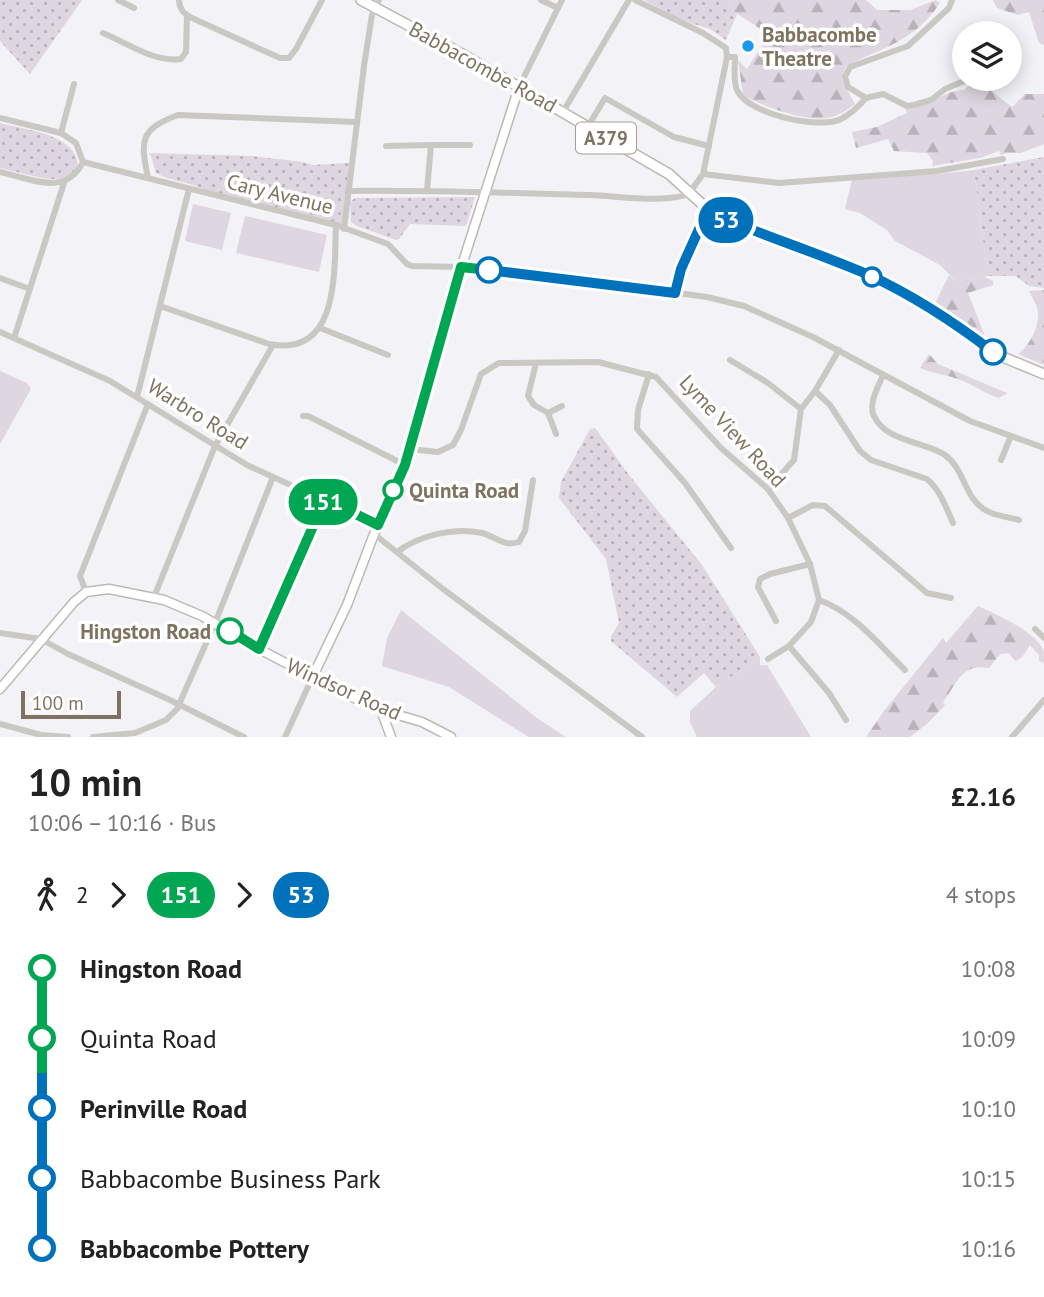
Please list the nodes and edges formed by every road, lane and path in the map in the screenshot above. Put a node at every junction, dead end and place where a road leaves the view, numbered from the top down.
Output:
1 (118, 0) edge
2 (179, 0) edge
3 (322, 0) edge
4 (361, 0) edge
5 (541, 0) edge
6 (562, 0) edge
7 (629, 0) edge
8 (635, 0) edge
9 (952, 0) edge
10 (378, 4) edge
11 (134, 8) dead end
12 (558, 8) junction
13 (187, 16) junction
14 (103, 33) dead end
15 (727, 57) junction
16 (74, 85) dead end
17 (952, 86) edge
18 (519, 87) junction
19 (866, 98) junction
20 (563, 112) junction
21 (0, 118) edge
22 (357, 122) junction
23 (587, 128) junction
24 (61, 133) junction
25 (431, 145) junction
26 (470, 145) dead end
27 (386, 146) dead end
28 (709, 146) junction
29 (1003, 159) dead end
30 (83, 162) junction
31 (0, 172) edge
32 (703, 174) junction
33 (148, 178) junction
34 (64, 183) junction
35 (190, 189) junction
36 (349, 191) junction
37 (427, 191) junction
38 (485, 191) junction
39 (691, 192) junction
40 (708, 209) junction
41 (336, 225) junction
42 (344, 229) junction
43 (461, 267) junction
44 (0, 278) edge
45 (30, 289) junction
46 (675, 293) junction
47 (160, 306) junction
48 (320, 328) junction
49 (0, 332) edge
50 (13, 338) junction
51 (273, 345) junction
52 (839, 350) junction
53 (388, 355) dead end
54 (730, 360) dead end
55 (536, 363) junction
56 (649, 374) junction
57 (1044, 374) edge
58 (883, 375) junction
59 (815, 391) junction
60 (137, 397) junction
61 (545, 402) dead end
62 (148, 404) junction
63 (562, 406) dead end
64 (801, 409) junction
65 (541, 410) junction
66 (548, 413) junction
67 (303, 416) dead end
68 (556, 434) dead end
69 (1011, 436) junction
70 (215, 446) junction
71 (1044, 448) edge
72 (409, 449) junction
73 (1001, 460) dead end
74 (405, 465) junction
75 (273, 477) junction
76 (533, 480) dead end
77 (768, 489) junction
78 (325, 499) junction
79 (788, 519) junction
80 (1019, 520) dead end
81 (953, 523) dead end
82 (378, 525) junction
83 (374, 534) junction
84 (731, 548) dead end
85 (397, 552) junction
86 (810, 564) junction
87 (86, 592) junction
88 (154, 597) junction
89 (951, 598) dead end
90 (819, 600) junction
91 (776, 621) dead end
92 (215, 623) junction
93 (1035, 629) dead end
94 (0, 633) edge
95 (1044, 638) edge
96 (41, 639) junction
97 (789, 646) junction
98 (259, 649) junction
99 (768, 659) dead end
100 (905, 670) dead end
101 (312, 678) junction
102 (0, 689) edge
103 (1044, 700) edge
104 (179, 705) junction
105 (381, 710) junction
106 (846, 720) dead end
107 (0, 724) edge
108 (41, 736) edge
109 (68, 737) edge
110 (93, 737) edge
111 (244, 737) edge
112 (285, 737) edge
113 (391, 737) edge
114 (451, 737) edge
115 (642, 737) edge
116 (1012, 737) edge

1 - 11 street
2 - 13 street
3 - 13 street
4 - 10 main road, Babbacombe Road / A379
5 - 12 street
6 - 12 street
7 - 20 street
8 - 15 street
9 - 19 street
10 - 18 main road, Babbacombe Road / A379
10 - 22 street
12 - 18 street
13 - 14 street
15 - 19 street
15 - 28 street
16 - 24 street
17 - 19 street
18 - 20 main road, Babbacombe Road / A379
18 - 38 street
20 - 23 main road, Babbacombe Road / A379
21 - 24 street
22 - 33 street
22 - 36 street
23 - 28 street
23 - 39 main road, Babbacombe Road / A379
24 - 30 street
25 - 26 street
25 - 27 street
25 - 37 street
28 - 32 street
29 - 32 street
30 - 33 street, Cary Avenue
30 - 34 street
31 - 34 street
32 - 39 street
33 - 35 street, Cary Avenue
34 - 45 street
35 - 41 street, Cary Avenue
35 - 47 street
36 - 37 street
36 - 42 street
37 - 38 street
38 - 39 street
38 - 43 street
39 - 40 main road, Babbacombe Road / A379
40 - 46 street
40 - 57 main road, Babbacombe Road / A379
41 - 42 street, Cary Avenue
41 - 48 street
42 - 43 street, Cary Avenue
43 - 46 street, Cary Avenue
43 - 72 street
44 - 45 street
45 - 50 street
46 - 52 street, Cary Avenue
47 - 51 street
47 - 60 street
48 - 51 street
48 - 53 street
49 - 50 street, Warbro Road
50 - 60 street, Warbro Road
51 - 70 street
52 - 58 street, Cary Avenue
52 - 59 street
54 - 64 street
55 - 56 street, Lyme View Road
55 - 65 street
55 - 72 street, Lyme View Road
56 - 77 street, Lyme View Road
56 - 84 street
58 - 69 street, Cary Avenue
58 - 80 street
59 - 64 street
59 - 81 street
60 - 62 street, Warbro Road
61 - 65 street
62 - 70 street, Warbro Road
62 - 87 street
63 - 66 street
64 - 77 street
65 - 66 street
66 - 68 street
67 - 74 street
69 - 71 street, Cary Avenue
69 - 73 street
70 - 75 street, Warbro Road
70 - 88 street
72 - 74 street
74 - 82 street
75 - 78 street, Warbro Road
75 - 92 street
76 - 85 street
77 - 79 street, Lyme View Road
78 - 82 street, Warbro Road
78 - 98 street
79 - 86 street, Lyme View Road
79 - 89 street
82 - 83 street
83 - 85 street
83 - 101 street
85 - 115 street
86 - 90 street, Lyme View Road
86 - 91 street
87 - 88 street, Windsor Road
87 - 96 street
88 - 92 street, Windsor Road
90 - 97 street
90 - 100 street
92 - 98 street, Windsor Road
92 - 104 street
93 - 95 street
94 - 96 street
96 - 102 street
96 - 104 street
97 - 99 street
97 - 106 street
98 - 101 street, Windsor Road
101 - 105 street, Windsor Road
101 - 112 street
103 - 116 street
104 - 110 street
104 - 111 street
105 - 113 street
105 - 114 street, Windsor Road
107 - 108 street
108 - 109 street

